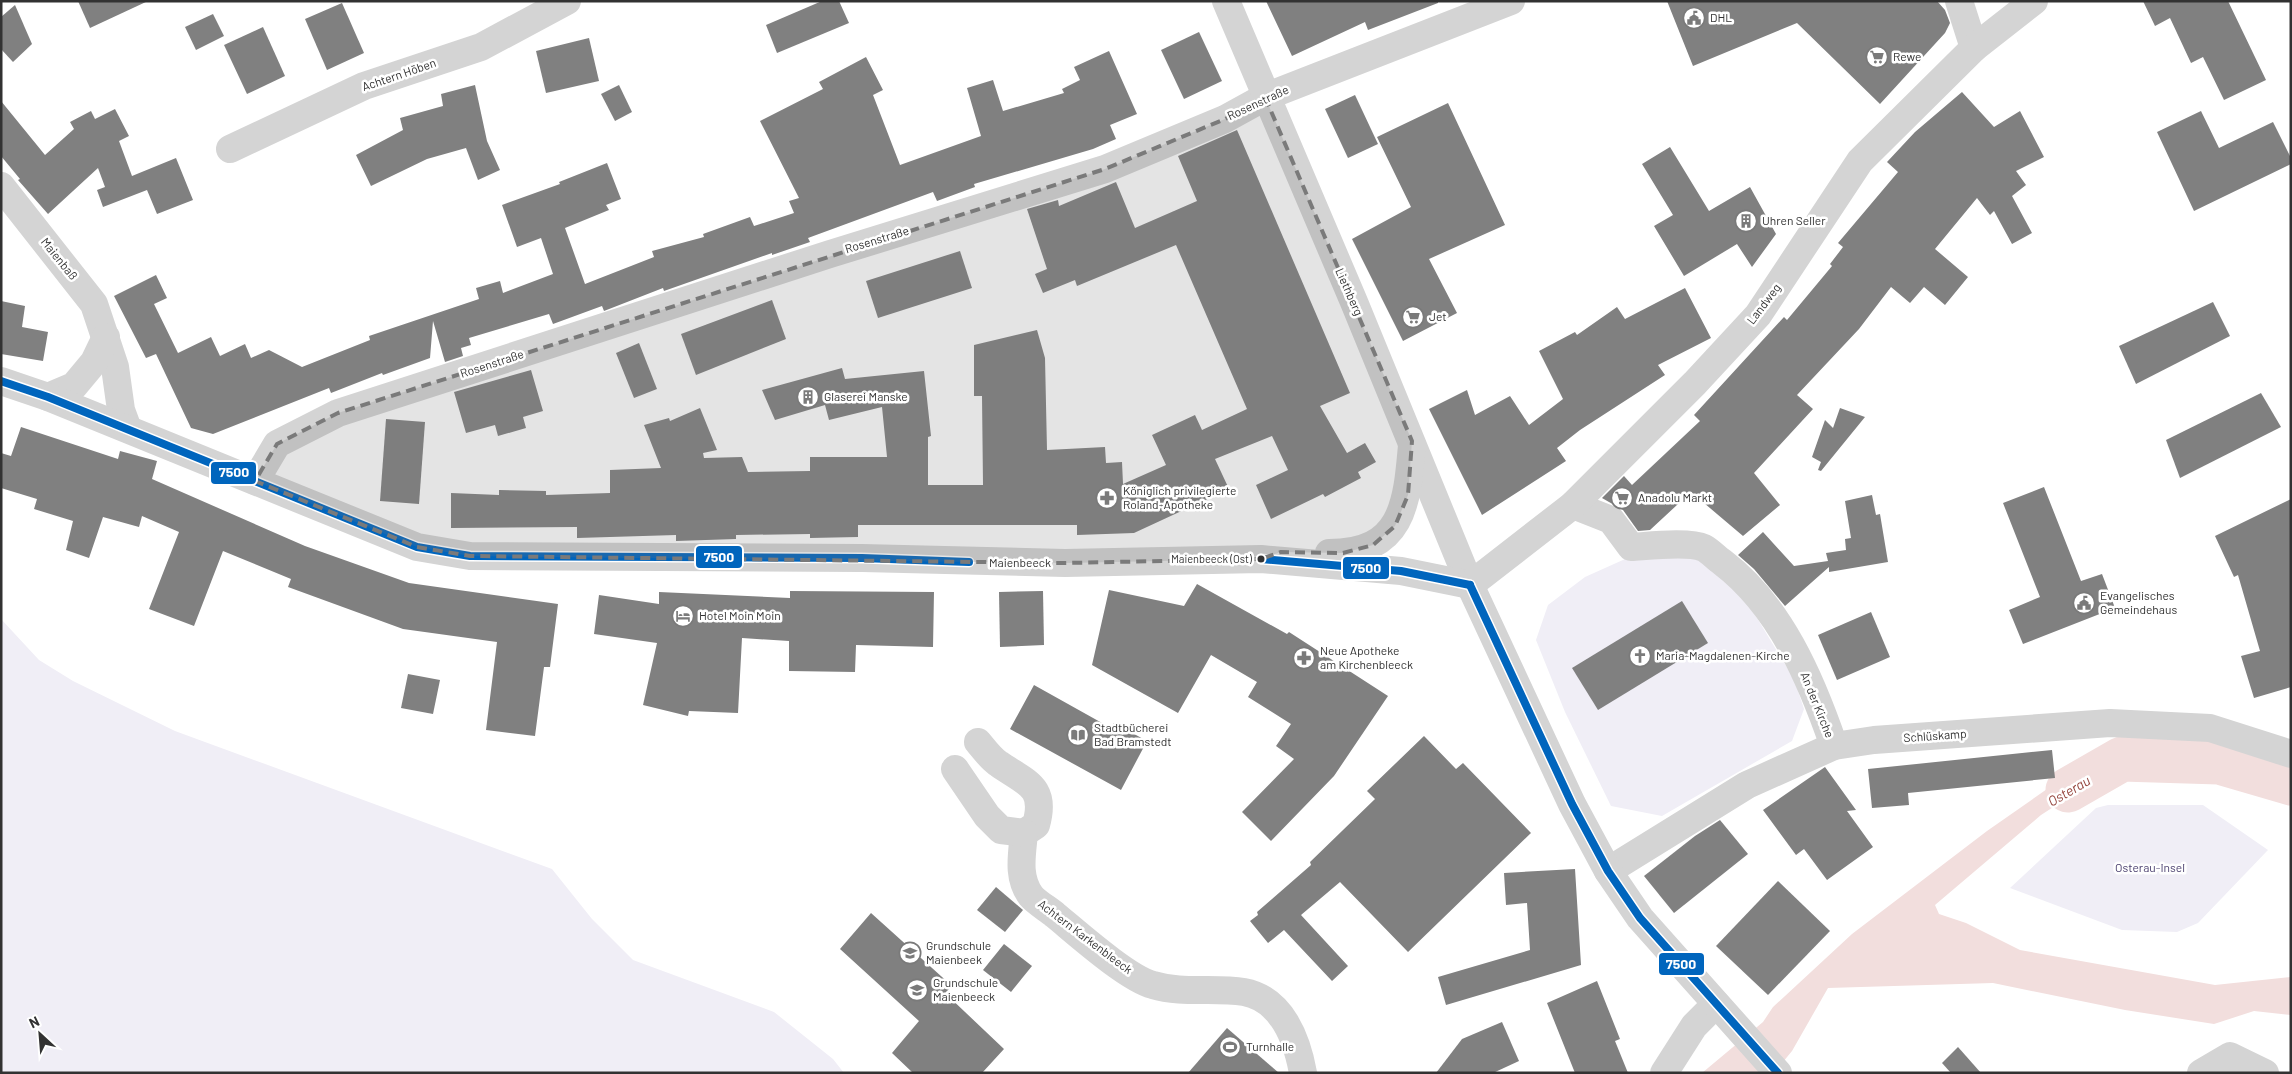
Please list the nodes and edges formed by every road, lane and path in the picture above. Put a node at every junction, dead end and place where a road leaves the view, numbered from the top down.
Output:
1 (567, 1) edge
2 (1226, 1) edge
3 (1511, 1) edge
4 (1958, 1) edge
5 (2034, 1) edge
6 (1477, 8) edge
7 (1974, 48) junction
8 (1265, 98) junction
9 (230, 149) dead end
10 (1, 186) edge
11 (106, 337) junction
12 (1, 381) edge
13 (48, 397) junction
14 (128, 430) junction
15 (1412, 441) junction
16 (255, 481) junction
17 (1573, 504) junction
18 (1261, 559) junction
19 (1470, 585) junction
20 (978, 742) dead end
21 (1834, 746) junction
22 (2291, 754) edge
23 (955, 769) dead end
24 (1024, 833) junction
25 (1608, 871) junction
26 (1716, 1004) junction
27 (1303, 1073) edge
28 (1664, 1073) edge
29 (1778, 1073) edge
30 (2202, 1073) edge
31 (2264, 1073) edge

1 - 9 street, Achtern Höben
2 - 8 street, Liethberg
3 - 6 street, Rosenstraße
4 - 7 street
5 - 7 street, Landweg
6 - 8 street, Rosenstraße
7 - 17 street, Landweg
8 - 15 street, Liethberg
8 - 16 street, Rosenstraße
10 - 11 street, Maienbaß
11 - 13 street
11 - 14 street, Maienbaß
12 - 13 street, Maienbeeck
13 - 14 street, Maienbeeck
14 - 16 street, Maienbeeck
15 - 18 street
15 - 19 street, Liethberg
16 - 18 street, Maienbeeck
17 - 19 street, Landweg
17 - 21 street, An der Kirche
18 - 19 street, Maienbeeck
19 - 25 street, Liethberg
20 - 24 street
21 - 22 street, Schlüskamp
21 - 25 street, Schlüskamp
23 - 24 street
24 - 27 street, Achtern Karkenbleeck
25 - 26 street, Liethberg
26 - 28 street
26 - 29 street, Liethberg
30 - 31 street

